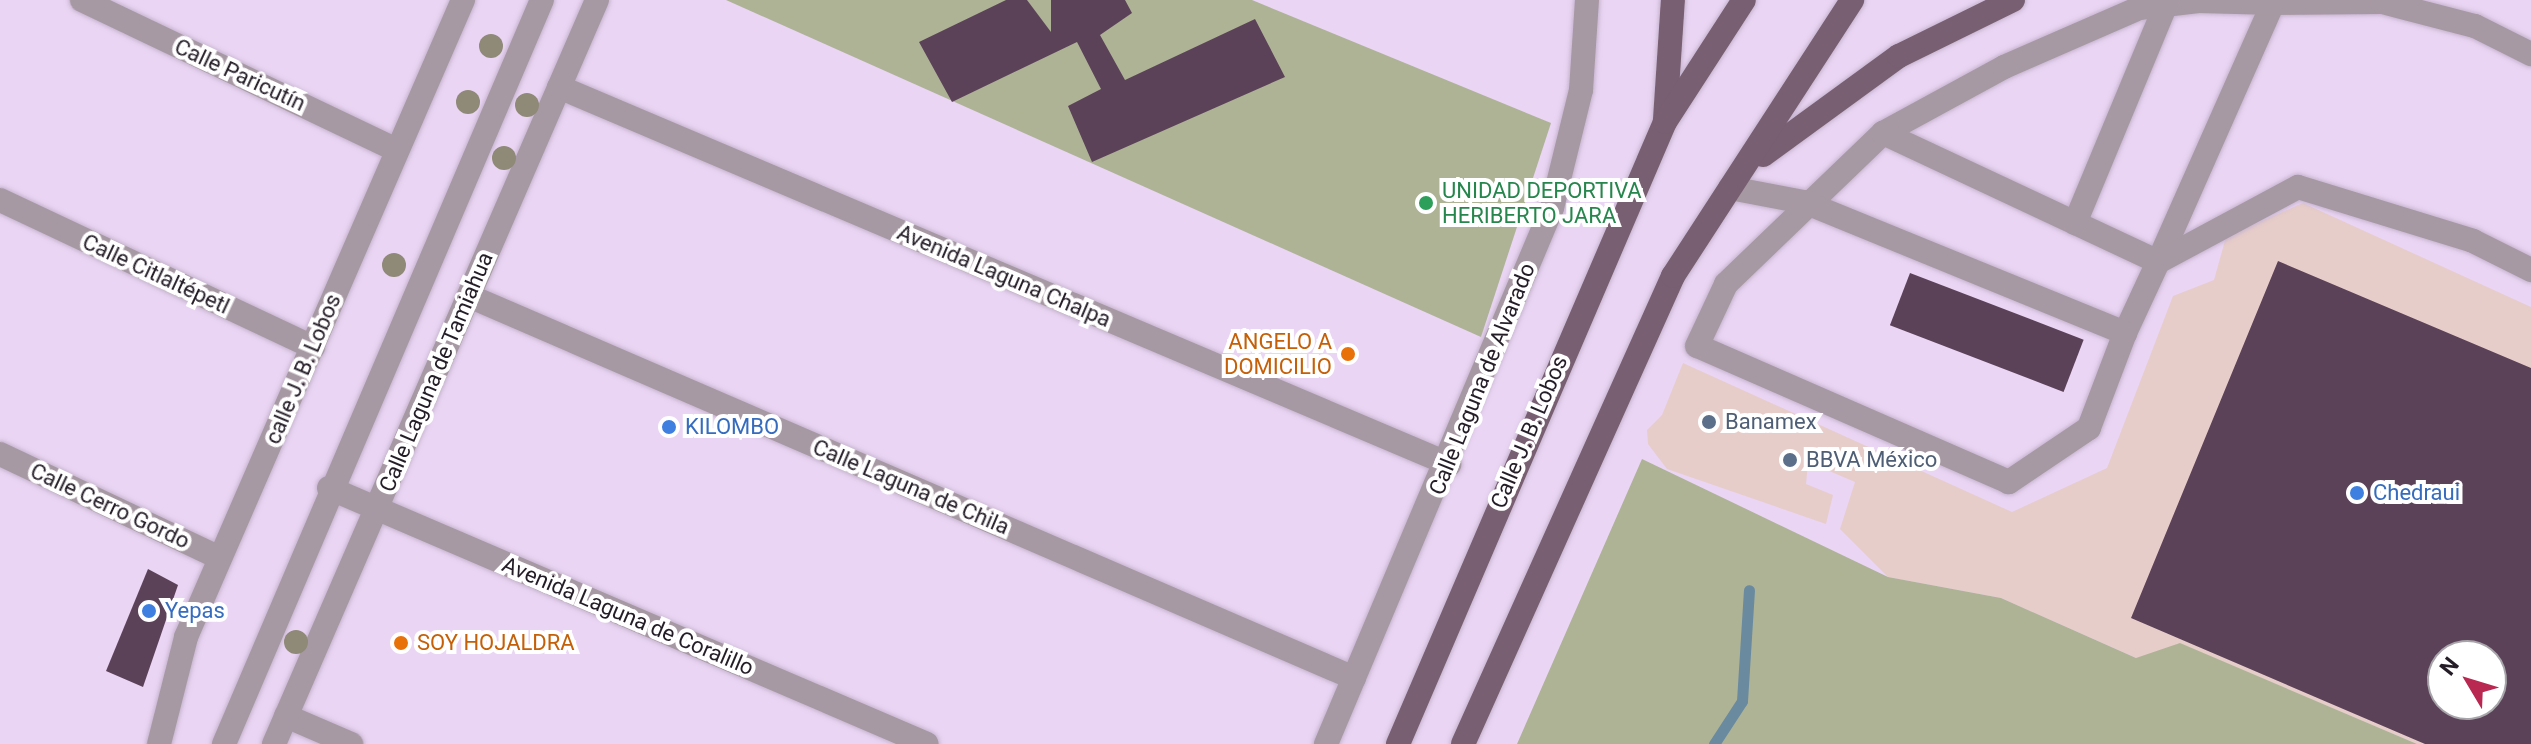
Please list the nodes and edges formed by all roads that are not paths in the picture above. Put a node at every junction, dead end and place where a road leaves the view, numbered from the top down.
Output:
1 (82, 0) edge
2 (463, 0) edge
3 (542, 0) edge
4 (597, 0) edge
5 (1673, 0) edge
6 (1744, 0) edge
7 (1852, 0) edge
8 (2013, 0) edge
9 (1585, 1) edge
10 (2169, 2) edge
11 (2274, 2) edge
12 (2531, 54) edge
13 (559, 87) junction
14 (1665, 122) junction
15 (1883, 133) junction
16 (397, 150) junction
17 (1730, 188) junction
18 (0, 200) edge
19 (1804, 202) junction
20 (2075, 223) junction
21 (2158, 262) junction
22 (2531, 270) edge
23 (469, 296) junction
24 (2125, 333) junction
25 (313, 347) junction
26 (0, 454) edge
27 (1449, 464) junction
28 (329, 488) junction
29 (377, 509) junction
30 (220, 558) junction
31 (1354, 678) junction
32 (286, 716) junction
33 (159, 744) edge
34 (224, 744) edge
35 (274, 744) edge
36 (351, 744) edge
37 (927, 744) edge
38 (1326, 744) edge
39 (1398, 744) edge
40 (1463, 744) edge

1 - 16 street, Calle Paricutín
2 - 16 street, calle J. B. Lobos
3 - 28 street
4 - 13 street, Calle Laguna de Tamiahua
5 - 14 main road
6 - 14 main road
7 - 17 main road
8 - 17 main road
9 - 27 street, Calle Laguna de Alvarado
10 - 11 street
10 - 15 street
10 - 20 street
11 - 12 street
11 - 21 street
13 - 23 street, Calle Laguna de Tamiahua
13 - 27 street, Avenida Laguna Chalpa
14 - 39 main road, Calle J. B. Lobos
15 - 19 street
15 - 20 street
16 - 25 street, calle J. B. Lobos
17 - 19 street
17 - 40 main road
18 - 25 street, Calle Citlaltépetl
19 - 24 street
19 - 24 street
20 - 21 street
21 - 22 street
21 - 24 street
23 - 29 street, Calle Laguna de Tamiahua
23 - 31 street, Calle Laguna de Chila
25 - 30 street, calle J. B. Lobos
26 - 30 street, Calle Cerro Gordo
27 - 31 street, Calle Laguna de Alvarado
28 - 29 street, Avenida Laguna de Coralillo
28 - 34 street
29 - 32 street, Calle Laguna de Tamiahua
29 - 37 street, Avenida Laguna de Coralillo
30 - 33 street, calle J. B. Lobos
31 - 38 street, Calle Laguna de Alvarado
32 - 35 street, Calle Laguna de Tamiahua
32 - 36 street

